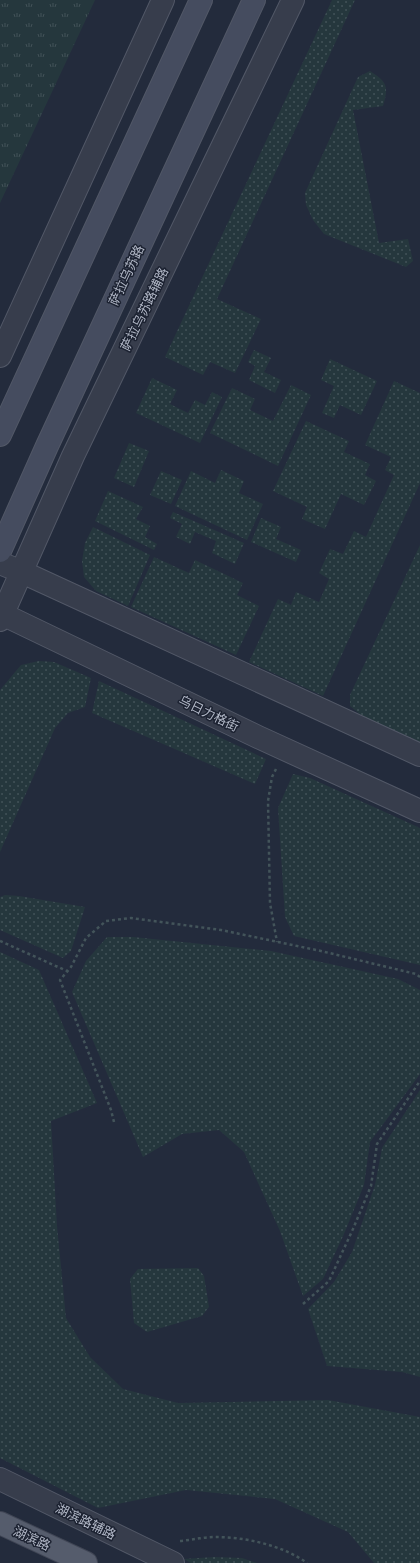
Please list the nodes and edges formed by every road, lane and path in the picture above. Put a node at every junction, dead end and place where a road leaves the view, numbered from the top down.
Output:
1 (163, 0) edge
2 (201, 0) edge
3 (254, 0) edge
4 (293, 0) edge
5 (0, 356) edge
6 (0, 435) edge
7 (0, 551) edge
8 (0, 563) edge
9 (22, 572) junction
10 (1, 616) edge
11 (286, 749) junction
12 (420, 755) edge
13 (420, 810) edge
14 (0, 941) edge
15 (278, 943) junction
16 (67, 971) junction
17 (420, 977) edge
18 (420, 1081) edge
19 (114, 1122) dead end
20 (303, 1304) dead end
21 (0, 1479) edge
22 (0, 1523) edge
23 (147, 1550) junction
24 (86, 1563) edge
25 (172, 1563) edge
26 (306, 1563) edge

1 - 5 street
2 - 6 main road
3 - 7 main road, 萨拉乌苏路
4 - 9 street, 萨拉乌苏路辅路
8 - 9 street
9 - 10 street, 萨拉乌苏路辅路
9 - 12 street
10 - 11 street, 乌日力格街
11 - 13 street, 乌日力格街
11 - 15 path
14 - 16 path
15 - 16 path
15 - 17 path
16 - 19 path
18 - 20 path
21 - 23 street, 湖滨路辅路
22 - 24 main road, 湖滨路
23 - 25 street, 湖滨路辅路
23 - 26 path

